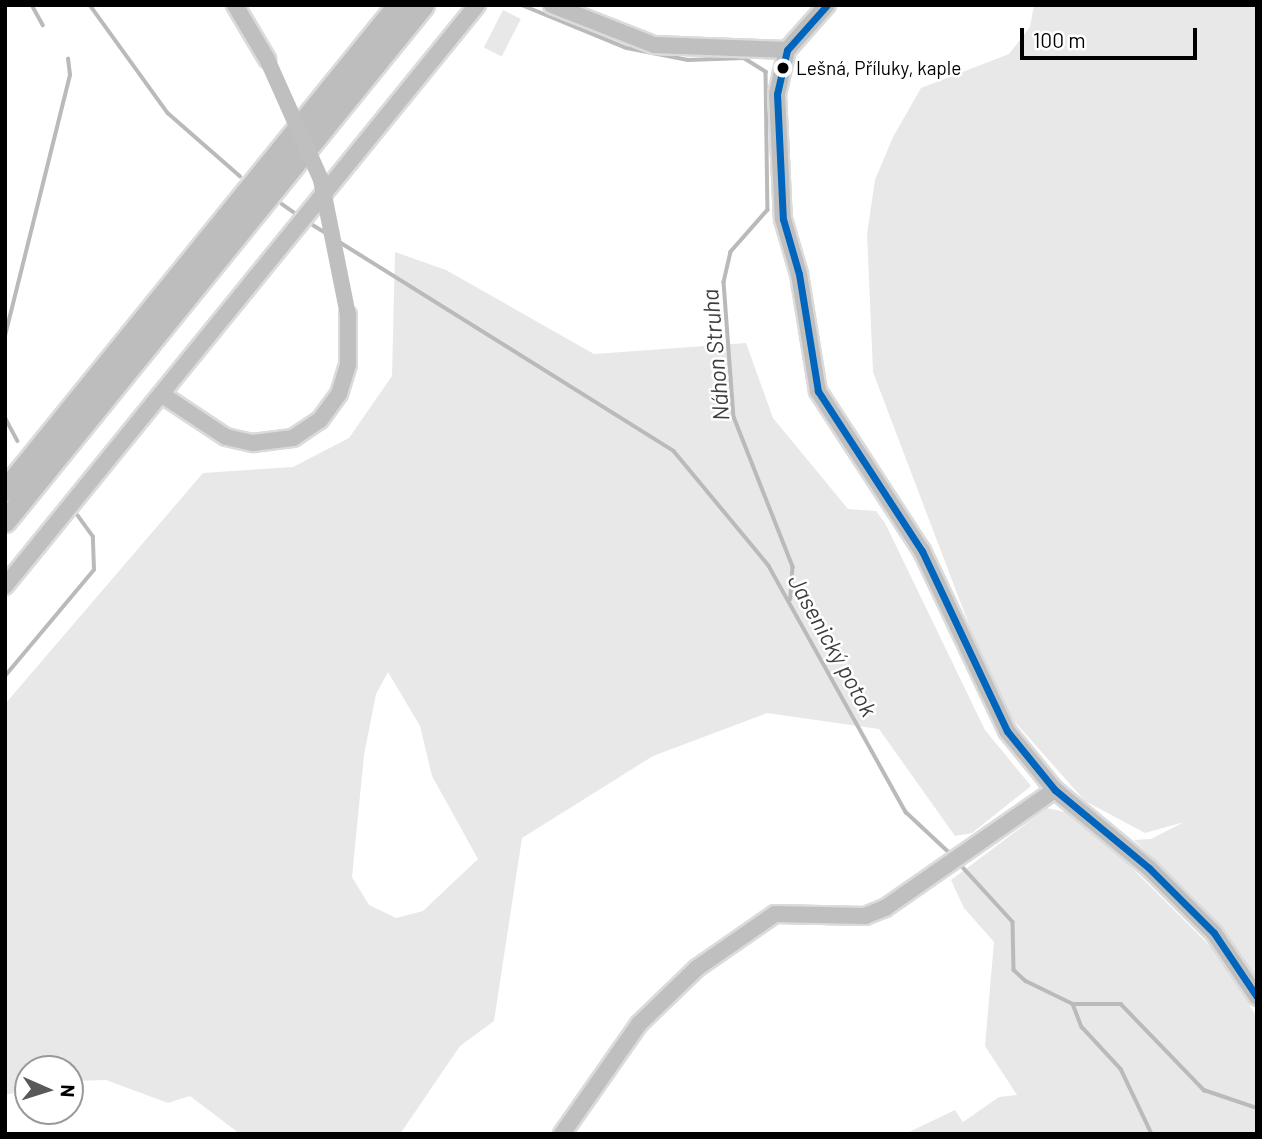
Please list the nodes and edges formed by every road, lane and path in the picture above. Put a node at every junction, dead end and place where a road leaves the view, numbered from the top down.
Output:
1 (235, 5) edge
2 (398, 5) edge
3 (423, 5) edge
4 (477, 5) edge
5 (551, 5) edge
6 (827, 5) edge
7 (787, 50) junction
8 (161, 394) junction
9 (5, 490) edge
10 (5, 521) edge
11 (5, 586) edge
12 (1055, 790) junction
13 (1257, 997) edge
14 (562, 1134) edge

1 - 8 street, bridge
2 - 9 highway
3 - 10 highway
4 - 8 street
5 - 7 street
6 - 7 street
7 - 12 street
8 - 11 street
12 - 13 street
12 - 14 street

